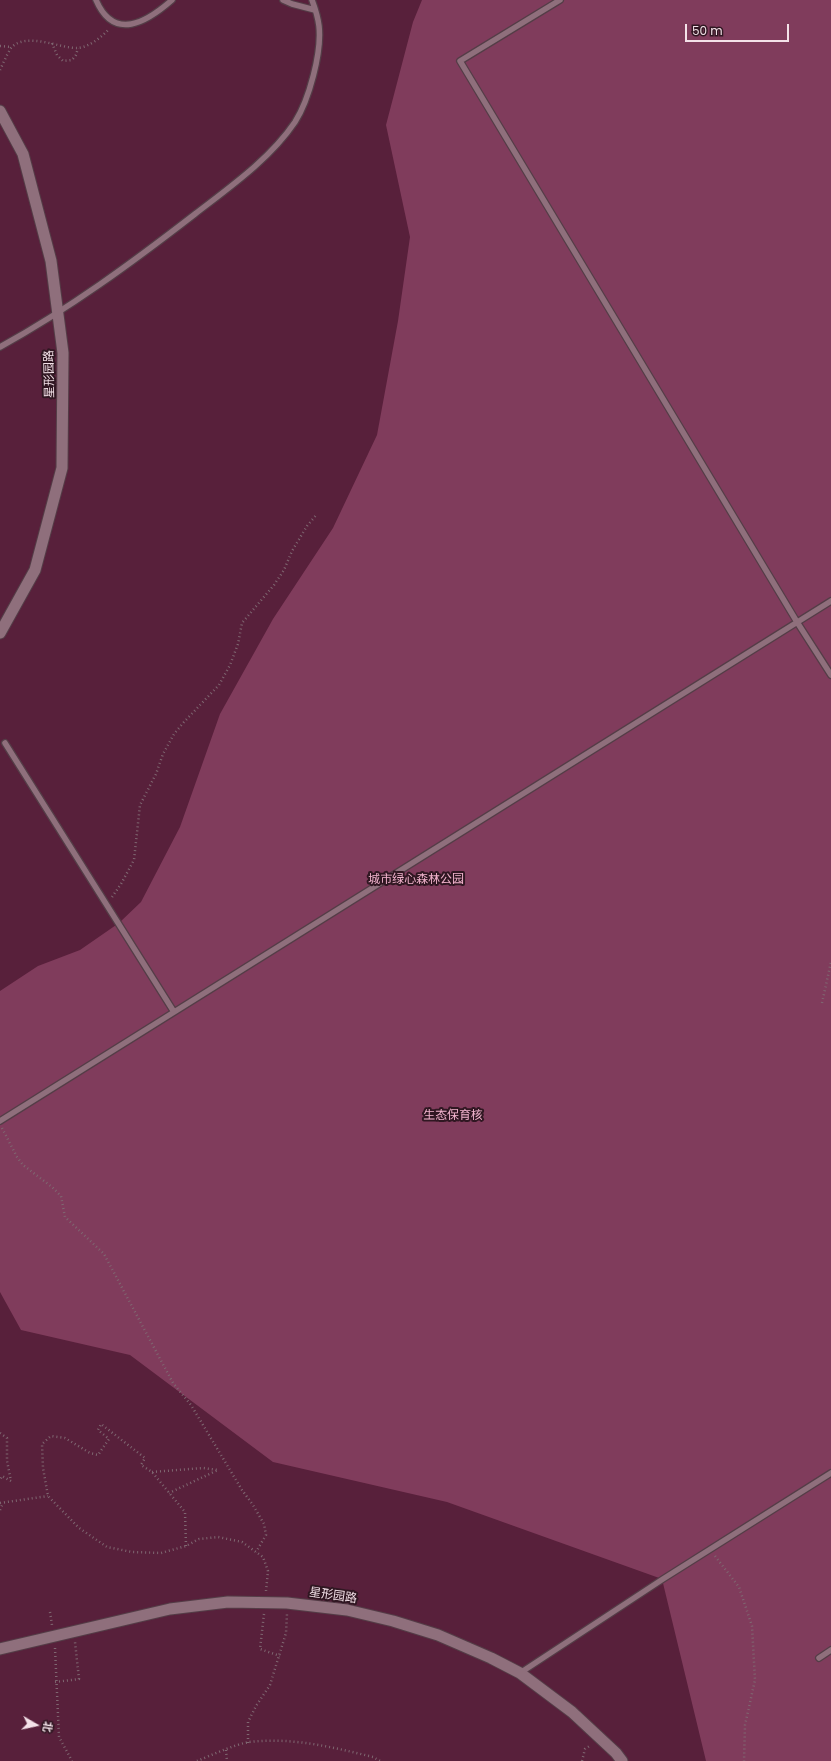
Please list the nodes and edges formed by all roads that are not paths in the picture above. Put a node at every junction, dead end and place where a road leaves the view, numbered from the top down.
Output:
1 (96, 0) edge
2 (172, 0) edge
3 (283, 0) edge
4 (312, 0) edge
5 (560, 0) edge
6 (315, 10) junction
7 (0, 111) edge
8 (58, 313) junction
9 (0, 348) edge
10 (831, 601) edge
11 (797, 622) junction
12 (0, 633) edge
13 (831, 675) edge
14 (5, 743) dead end
15 (174, 1012) junction
16 (0, 1121) edge
17 (831, 1473) edge
18 (0, 1649) edge
19 (831, 1650) edge
20 (819, 1658) dead end
21 (520, 1673) junction
22 (622, 1761) edge

1 - 2 lane
3 - 6 lane
4 - 6 lane
5 - 11 lane
6 - 8 lane
7 - 8 street, 星形园路
8 - 9 lane
8 - 12 street, 星形园路
10 - 11 lane
11 - 13 lane
11 - 15 lane
14 - 15 lane
15 - 16 lane
17 - 21 lane
18 - 21 street, 星形园路
19 - 20 lane
21 - 22 street, 星形园路

